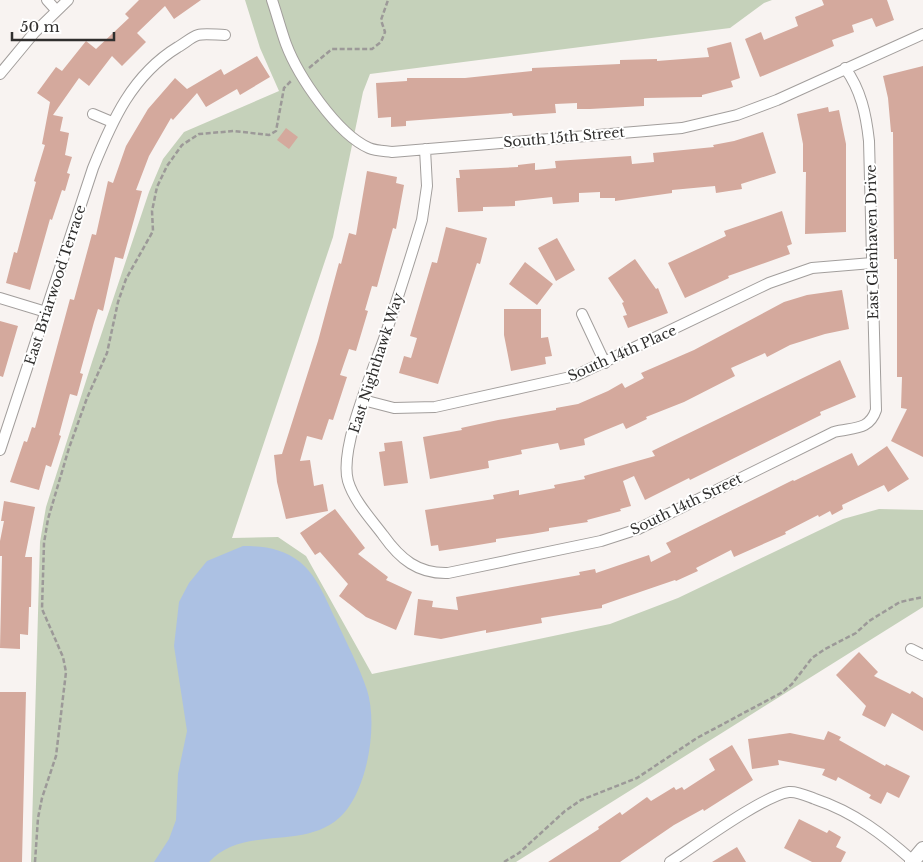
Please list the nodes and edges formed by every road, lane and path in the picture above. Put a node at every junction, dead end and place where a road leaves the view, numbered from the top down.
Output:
1 (47, 0) edge
2 (66, 0) edge
3 (272, 0) edge
4 (388, 0) edge
5 (56, 10) junction
6 (923, 34) edge
7 (224, 35) dead end
8 (845, 68) junction
9 (301, 73) junction
10 (0, 74) edge
11 (93, 114) dead end
12 (112, 122) junction
13 (425, 149) junction
14 (872, 263) junction
15 (0, 298) edge
16 (46, 312) junction
17 (582, 314) dead end
18 (605, 363) junction
19 (364, 400) junction
20 (872, 421) joint
21 (0, 450) edge
22 (406, 561) joint
23 (923, 598) edge
24 (911, 650) dead end
25 (923, 655) edge
26 (923, 849) edge
27 (35, 862) edge
28 (504, 862) edge
29 (670, 862) edge
30 (913, 862) edge

1 - 5 street
2 - 5 street
3 - 9 street, South 15th Street
4 - 9 path
5 - 10 street
6 - 8 street, South 15th Street
7 - 12 street, East Briarwood Terrace
8 - 13 street, South 15th Street
8 - 14 street, East Glenhaven Drive
9 - 13 street, South 15th Street
9 - 27 path
11 - 12 street
12 - 16 street, East Briarwood Terrace
13 - 19 street, East Nighthawk Way
14 - 18 street, South 14th Place
14 - 20 street, East Glenhaven Drive
15 - 16 street
16 - 21 street, East Briarwood Terrace
17 - 18 street
18 - 19 street, South 14th Place
19 - 22 street, East Nighthawk Way
20 - 22 street, South 14th Street
23 - 28 path
24 - 25 street
26 - 30 street
29 - 30 street

